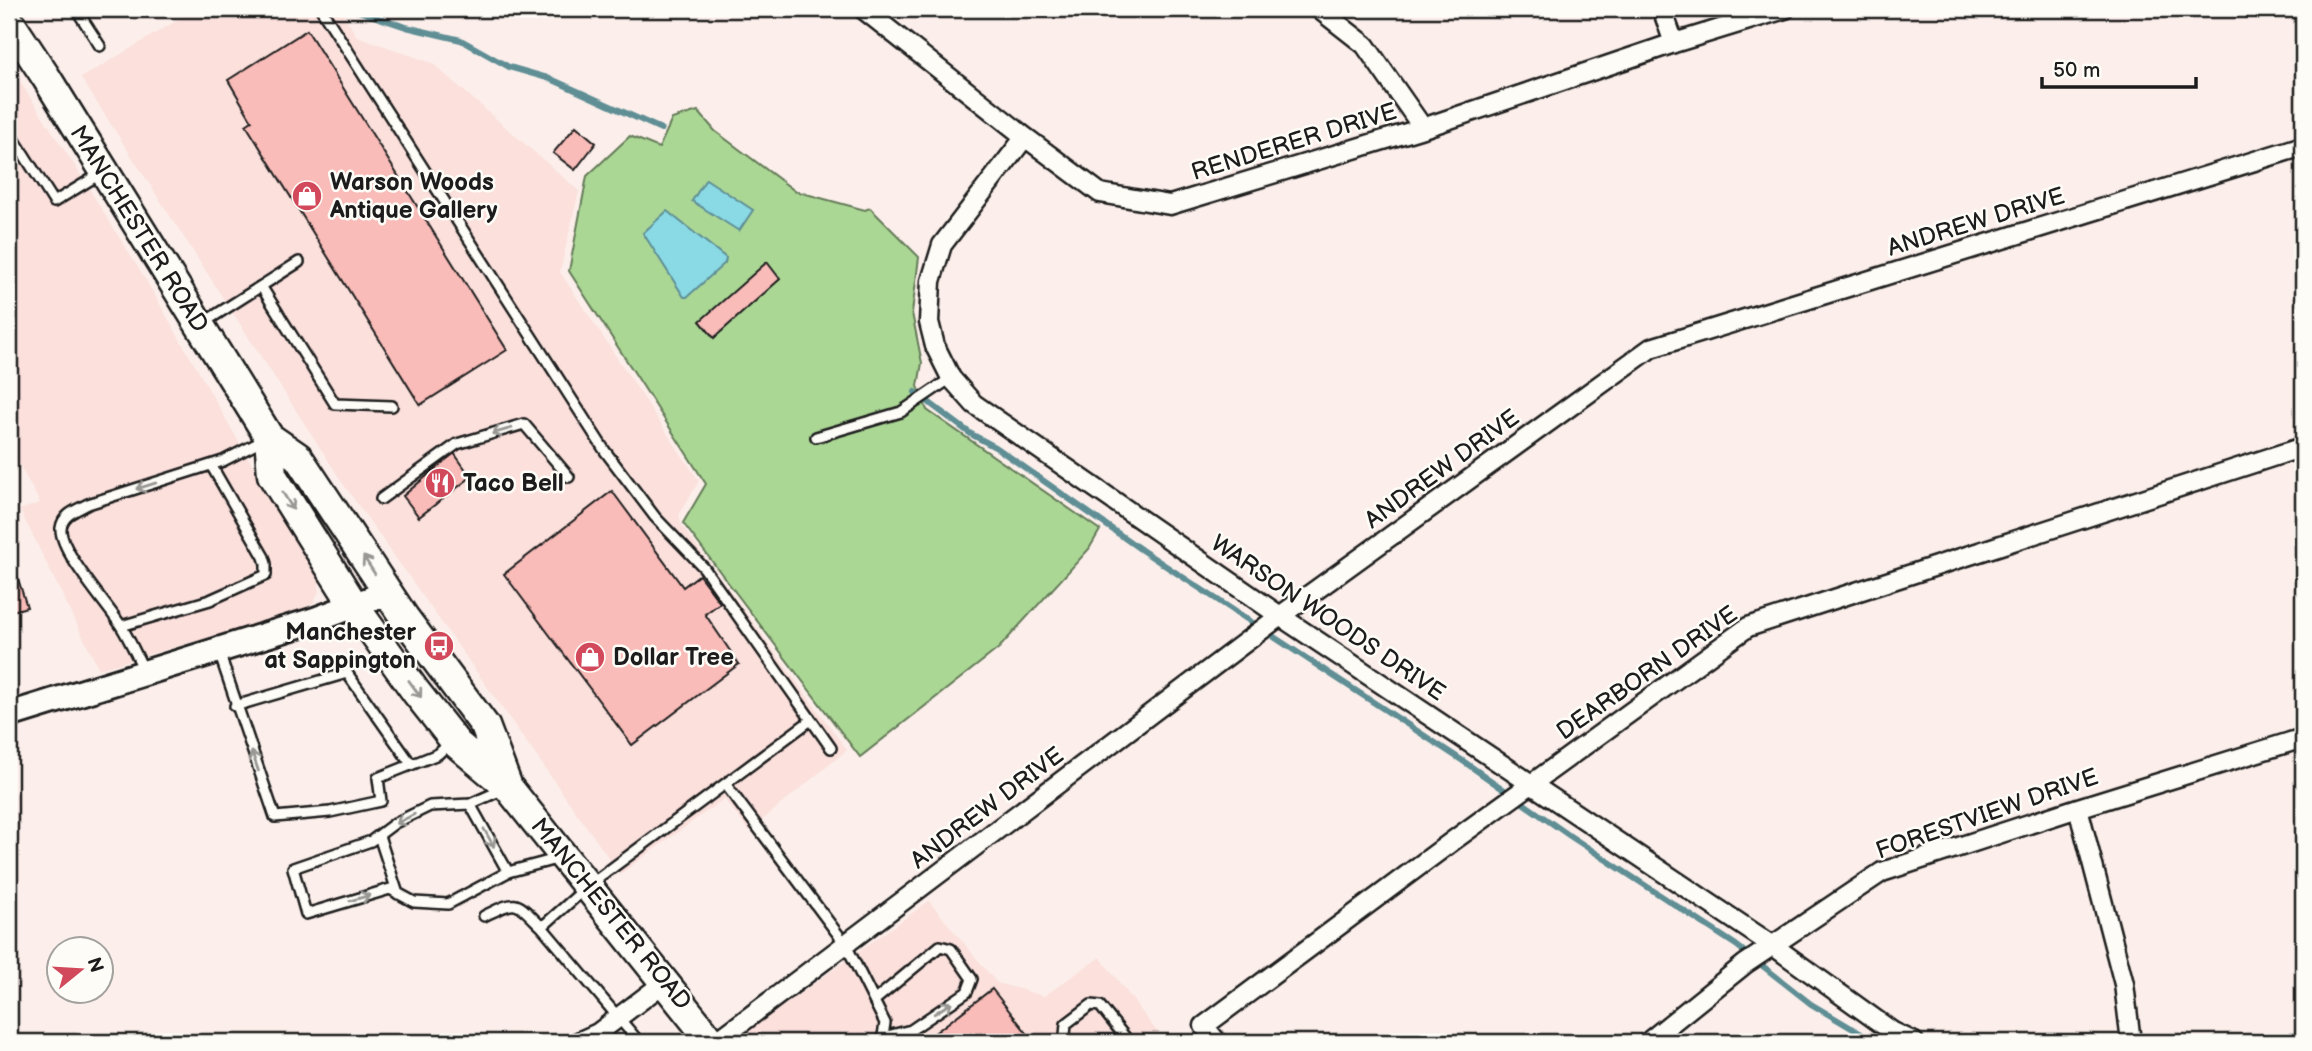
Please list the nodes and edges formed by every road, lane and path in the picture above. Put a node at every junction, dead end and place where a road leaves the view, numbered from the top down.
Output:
1 (76, 9) edge
2 (321, 9) edge
3 (863, 9) edge
4 (1319, 9) edge
5 (1662, 9) edge
6 (1785, 9) edge
7 (9, 21) edge
8 (1674, 43) junction
9 (100, 46) dead end
10 (1423, 128) junction
11 (9, 131) edge
12 (1025, 137) junction
13 (2303, 146) edge
14 (105, 172) junction
15 (299, 262) dead end
16 (261, 286) junction
17 (198, 326) junction
18 (951, 378) junction
19 (392, 406) dead end
20 (269, 437) junction
21 (816, 437) dead end
22 (2303, 447) edge
23 (211, 465) junction
24 (569, 477) dead end
25 (381, 499) dead end
26 (387, 593) junction
27 (355, 607) junction
28 (1269, 625) junction
29 (121, 626) junction
30 (218, 651) junction
31 (145, 673) junction
32 (235, 706) junction
33 (9, 715) edge
34 (811, 720) junction
35 (2303, 738) edge
36 (454, 740) junction
37 (831, 748) dead end
38 (411, 764) junction
39 (726, 785) junction
40 (508, 787) junction
41 (1528, 788) junction
42 (470, 804) junction
43 (2078, 808) junction
44 (379, 836) junction
45 (566, 856) junction
46 (508, 873) junction
47 (588, 886) junction
48 (398, 894) junction
49 (484, 916) dead end
50 (542, 927) junction
51 (846, 946) junction
52 (1766, 948) junction
53 (665, 982) junction
54 (875, 1000) junction
55 (618, 1019) junction
56 (882, 1040) edge
57 (578, 1042) edge
58 (639, 1042) edge
59 (714, 1042) edge
60 (1070, 1042) edge
61 (1129, 1042) edge
62 (1217, 1042) edge
63 (1648, 1042) edge
64 (1914, 1042) edge
65 (2131, 1042) edge

1 - 9 lane
2 - 34 lane
3 - 12 street, RENDERER DRIVE
4 - 10 street
5 - 8 street
6 - 8 street, RENDERER DRIVE
7 - 14 main road, MANCHESTER ROAD
8 - 10 street, RENDERER DRIVE
10 - 12 street, RENDERER DRIVE
11 - 14 lane
12 - 18 street, WARSON WOODS DRIVE
13 - 28 street, ANDREW DRIVE
14 - 17 main road, MANCHESTER ROAD
15 - 16 lane
16 - 17 lane
16 - 19 lane
17 - 20 main road, MANCHESTER ROAD
18 - 21 lane
18 - 28 street, WARSON WOODS DRIVE
20 - 23 lane
26 -> 20 main road, MANCHESTER ROAD
20 -> 27 main road, MANCHESTER ROAD
22 - 41 street, DEARBORN DRIVE
23 - 29 lane
23 -> 29 lane
24 -> 25 lane
26 - 27 street
26 - 40 main road, MANCHESTER ROAD
27 - 30 street
27 -> 36 main road, MANCHESTER ROAD
28 - 41 street, WARSON WOODS DRIVE
28 - 51 street, ANDREW DRIVE
29 - 31 lane
30 - 31 street
30 - 32 lane
31 - 33 street
32 - 38 lane
38 -> 32 lane
34 - 37 lane
34 - 39 lane
35 - 43 street, FORESTVIEW DRIVE
36 - 38 lane
36 - 40 main road, MANCHESTER ROAD
39 - 47 lane
39 - 51 lane
40 - 42 lane
40 - 45 main road, MANCHESTER ROAD
41 - 52 street, WARSON WOODS DRIVE
41 - 62 street, DEARBORN DRIVE
42 -> 44 lane
42 -> 46 lane
43 - 52 street, FORESTVIEW DRIVE
43 - 65 street
44 - 48 lane
44 -> 48 lane
45 - 46 lane
45 - 47 main road, MANCHESTER ROAD
46 - 48 lane
47 - 50 lane
47 - 53 main road, MANCHESTER ROAD
49 - 50 lane
50 - 55 lane
51 - 54 lane
51 - 59 street, ANDREW DRIVE
52 - 63 street, FORESTVIEW DRIVE
52 - 64 street, WARSON WOODS DRIVE
53 - 55 street
53 - 59 main road, MANCHESTER ROAD
54 - 56 lane
56 -> 54 lane
55 - 57 street
55 - 58 lane
60 - 61 lane

